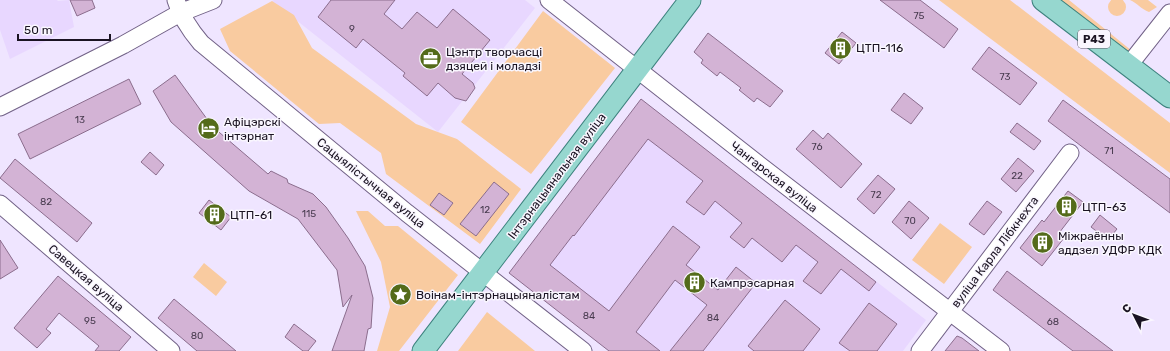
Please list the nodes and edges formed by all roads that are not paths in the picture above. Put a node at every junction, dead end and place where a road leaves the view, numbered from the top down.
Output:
1 (213, 0) edge
2 (549, 0) edge
3 (690, 0) edge
4 (1043, 0) edge
5 (178, 7) edge
6 (1170, 13) edge
7 (1129, 65) junction
8 (637, 70) junction
9 (1170, 97) edge
10 (0, 107) edge
11 (1070, 153) dead end
12 (0, 204) edge
13 (483, 273) junction
14 (949, 312) junction
15 (171, 351) edge
16 (423, 351) edge
17 (583, 351) edge
18 (920, 351) edge
19 (1001, 351) edge

1 - 5 street
2 - 8 street, Чангарская вуліца
3 - 8 main road, Інтэрнацыянальная вуліца
4 - 7 main road, Р43
5 - 10 street
5 - 13 street, Сацыялістычная вуліца
6 - 7 street
7 - 9 main road, Р43
8 - 13 main road, Інтэрнацыянальная вуліца
8 - 14 street, Чангарская вуліца
11 - 14 street, вуліца Карла Лібкнехта
12 - 15 street, Савецкая вуліца
13 - 16 main road, Інтэрнацыянальная вуліца
13 - 17 street, Сацыялістычная вуліца
14 - 18 street, вуліца Карла Лібкнехта
14 - 19 street, Чангарская вуліца

